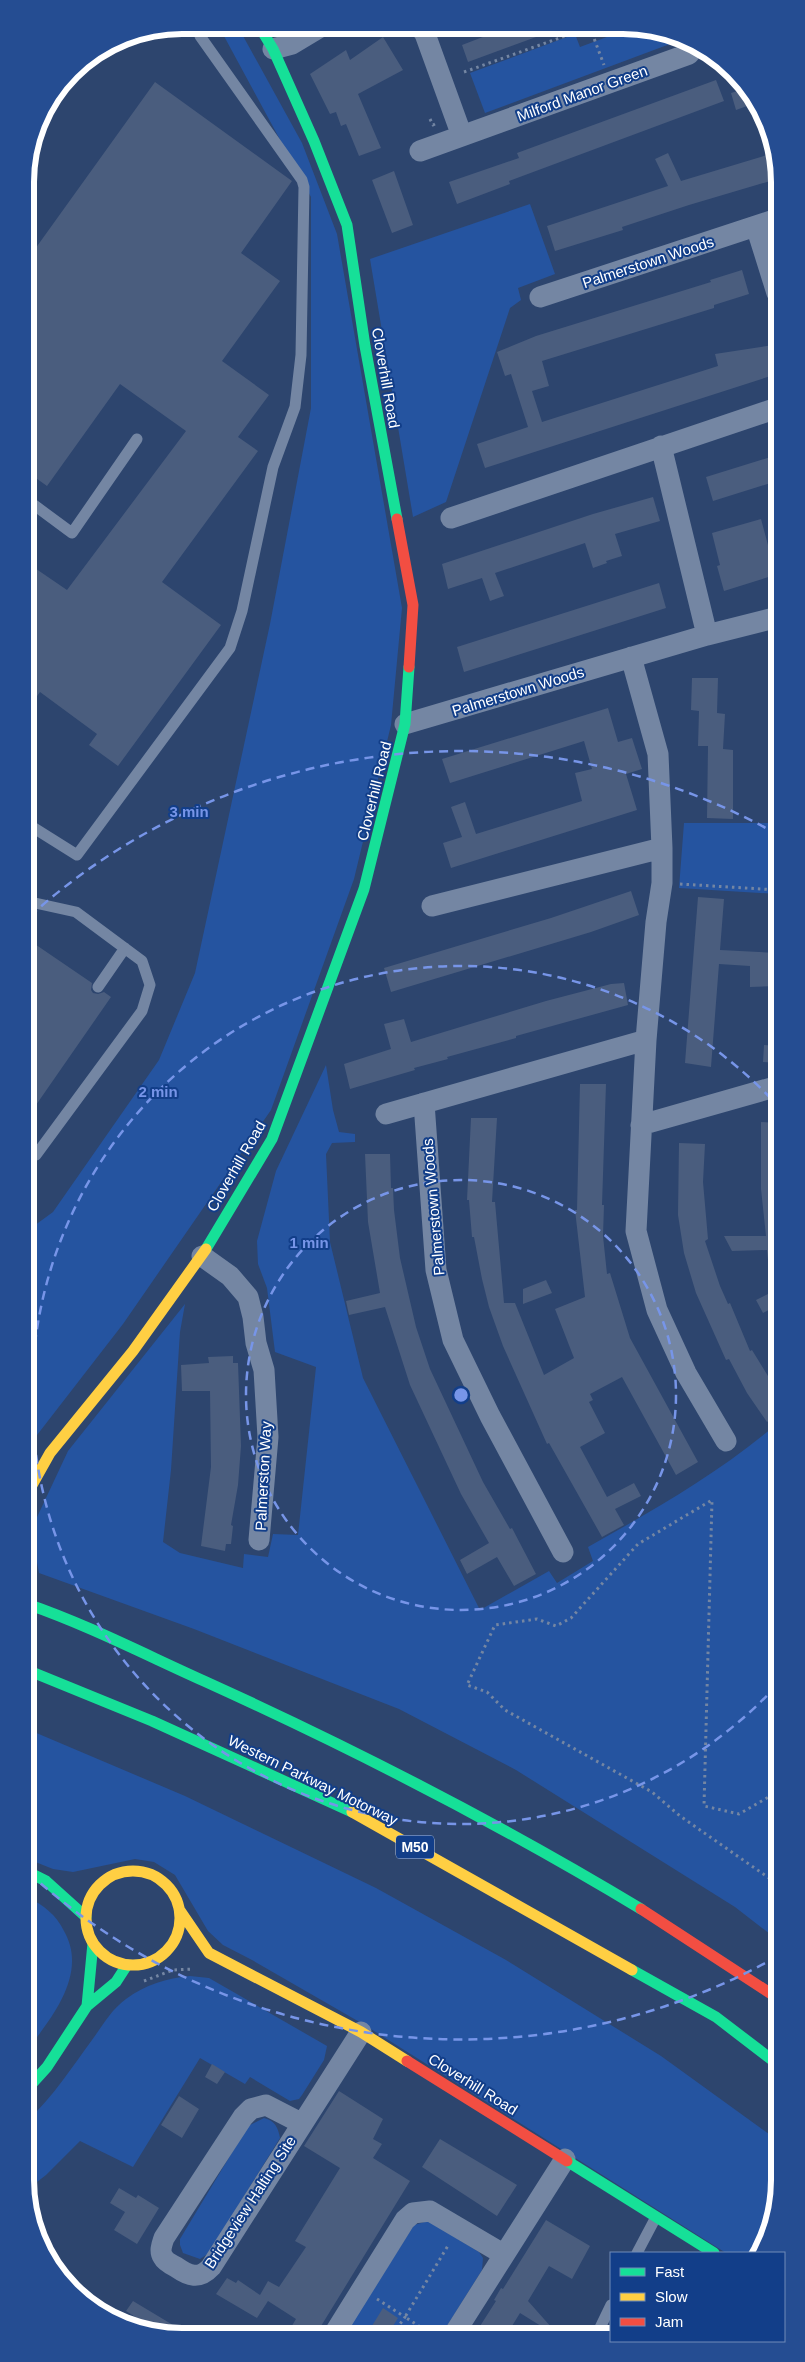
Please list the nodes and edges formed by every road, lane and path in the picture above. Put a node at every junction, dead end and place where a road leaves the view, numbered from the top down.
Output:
1 (264, 34) edge
2 (309, 34) edge
3 (425, 34) edge
4 (571, 34) edge
5 (592, 34) edge
6 (200, 36) dead end
7 (273, 49) junction
8 (691, 51) edge
9 (606, 71) dead end
10 (464, 72) dead end
11 (462, 136) junction
12 (420, 151) dead end
13 (771, 221) edge
14 (756, 226) junction
15 (771, 274) edge
16 (540, 297) dead end
17 (771, 410) edge
18 (137, 439) dead end
19 (661, 446) junction
20 (34, 505) edge
21 (451, 518) dead end
22 (771, 619) edge
23 (707, 635) junction
24 (631, 657) junction
25 (405, 724) junction
26 (34, 828) edge
27 (662, 848) junction
28 (771, 890) edge
29 (676, 891) dead end
30 (34, 902) edge
31 (432, 906) dead end
32 (125, 948) junction
33 (98, 987) dead end
34 (646, 1040) junction
35 (771, 1088) edge
36 (424, 1103) junction
37 (386, 1114) dead end
38 (641, 1125) junction
39 (34, 1153) edge
40 (202, 1256) junction
41 (726, 1441) dead end
42 (34, 1482) edge
43 (259, 1540) dead end
44 (562, 1552) dead end
45 (34, 1606) edge
46 (34, 1673) edge
47 (771, 1796) edge
48 (34, 1875) edge
49 (89, 1879) dead end
50 (106, 1879) junction
51 (771, 1879) edge
52 (46, 1880) junction
53 (63, 1880) dead end
54 (179, 1909) junction
55 (86, 1917) junction
56 (93, 1943) junction
57 (173, 1958) dead end
58 (155, 1960) junction
59 (127, 1965) junction
60 (771, 1993) edge
61 (87, 2006) junction
62 (362, 2032) junction
63 (771, 2059) edge
64 (34, 2081) edge
65 (301, 2123) junction
66 (565, 2158) junction
67 (656, 2216) junction
68 (459, 2228) junction
69 (638, 2252) edge
70 (712, 2252) edge
71 (503, 2254) junction
72 (361, 2289) junction
73 (610, 2307) edge
74 (405, 2317) junction
75 (338, 2328) edge
76 (397, 2328) edge
77 (422, 2328) edge
78 (458, 2328) edge
79 (599, 2328) edge

1 - 7 main road, Cloverhill Road
2 - 7 street
3 - 11 street
4 - 10 path
5 - 9 path
6 - 26 lane
7 - 25 main road, Cloverhill Road
8 - 11 street, Milford Manor Green
11 - 12 street, Milford Manor Green
13 - 14 street, Palmerstown Woods
14 - 15 street
14 - 16 street, Palmerstown Woods
17 - 19 street
18 - 20 lane
19 - 21 street
19 - 23 street
22 - 23 street, Palmerstown Woods
23 - 24 street, Palmerstown Woods
24 - 25 street, Palmerstown Woods
24 - 27 street
25 - 40 main road, Cloverhill Road
27 - 31 street
27 - 34 street
28 - 29 path
30 - 32 lane
32 - 33 lane
32 - 39 lane
34 - 36 street
34 - 38 street
35 - 38 street
36 - 37 street
36 - 44 street, Palmerstown Woods
38 - 41 street
40 - 42 main road, Cloverhill Road
40 - 43 street, Palmerston Way
45 - 60 main road
46 - 63 main road, Western Parkway Motorway / M50
47 - 51 path
48 - 52 main road
49 - 50 main road
50 - 54 main road
50 - 55 main road
52 - 53 main road
52 - 55 main road
54 - 58 main road
54 - 62 main road, Cloverhill Road
55 - 56 main road
56 - 59 main road
56 - 61 main road
57 - 58 main road
58 - 59 main road
59 - 61 main road
61 - 64 main road
62 - 65 street, Bridgeview Halting Site
62 - 66 main road, Cloverhill Road
65 - 65 street, Bridgeview Halting Site
66 - 67 main road, Cloverhill Road
66 - 71 street
67 - 69 lane
67 - 70 main road, Cloverhill Road
68 - 71 street
68 - 72 street
68 - 74 path
71 - 78 street
72 - 74 path
72 - 75 street
73 - 79 lane
74 - 76 path
74 - 77 path

